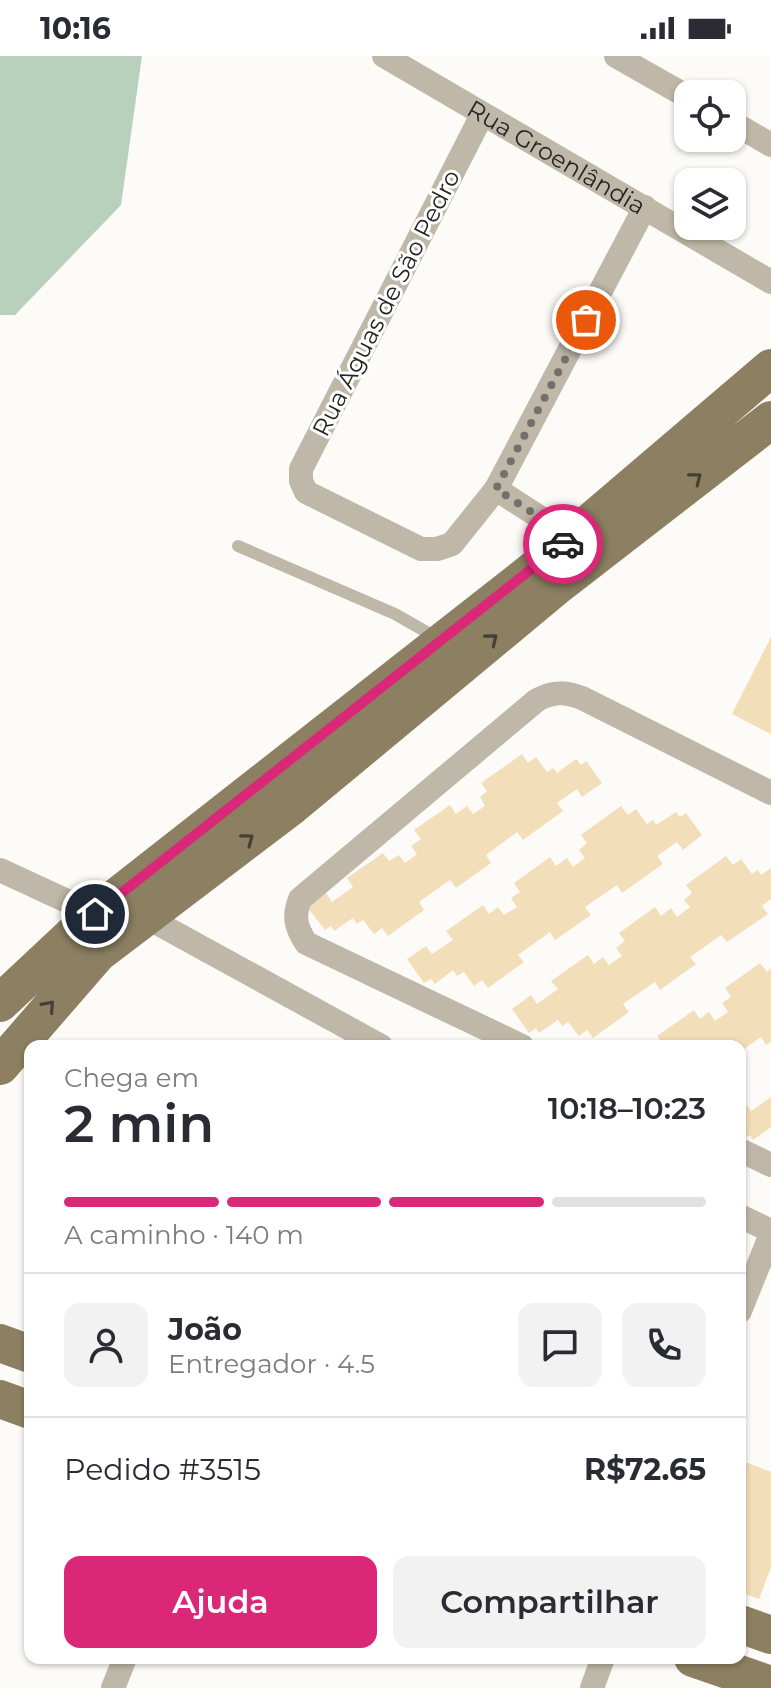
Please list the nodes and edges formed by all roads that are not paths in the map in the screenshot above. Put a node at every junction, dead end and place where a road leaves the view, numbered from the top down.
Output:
1 (384, 56) edge
2 (616, 56) edge
3 (674, 89) edge
4 (482, 115) junction
5 (746, 130) edge
6 (771, 145) edge
7 (645, 207) junction
8 (771, 282) edge
9 (771, 368) edge
10 (771, 420) edge
11 (496, 489) junction
12 (570, 537) junction
13 (238, 546) dead end
14 (450, 653) junction
15 (771, 793) edge
16 (0, 870) edge
17 (95, 914) junction
18 (146, 917) junction
19 (0, 1003) edge
20 (363, 1040) edge
21 (509, 1040) edge
22 (0, 1066) edge
23 (746, 1153) edge
24 (771, 1165) edge
25 (746, 1219) edge
26 (771, 1233) edge
27 (746, 1296) edge
28 (0, 1343) edge
29 (24, 1352) edge
30 (0, 1399) edge
31 (24, 1408) edge
32 (746, 1626) edge
33 (771, 1635) edge
34 (123, 1664) edge
35 (601, 1664) edge
36 (710, 1664) edge
37 (771, 1685) edge
38 (113, 1688) edge
39 (592, 1688) edge

1 - 4 street, Rua Groenlândia
2 - 3 street
4 - 7 street, Rua Groenlândia
4 - 11 street, Rua Águas de São Pedro
5 - 6 street
7 - 8 street, Rua Groenlândia
7 - 11 street
9 - 12 main road
14 -> 10 main road
11 - 12 street
12 - 14 main road
13 - 14 lane
14 - 17 main road
18 -> 14 main road
15 - 21 street
16 - 17 street
17 - 19 main road
18 - 20 street
22 -> 18 main road
23 - 24 street
25 - 26 street
26 - 27 street
28 - 29 main road
30 - 31 main road
32 - 33 main road
34 - 38 street
35 - 39 street
36 - 37 main road

